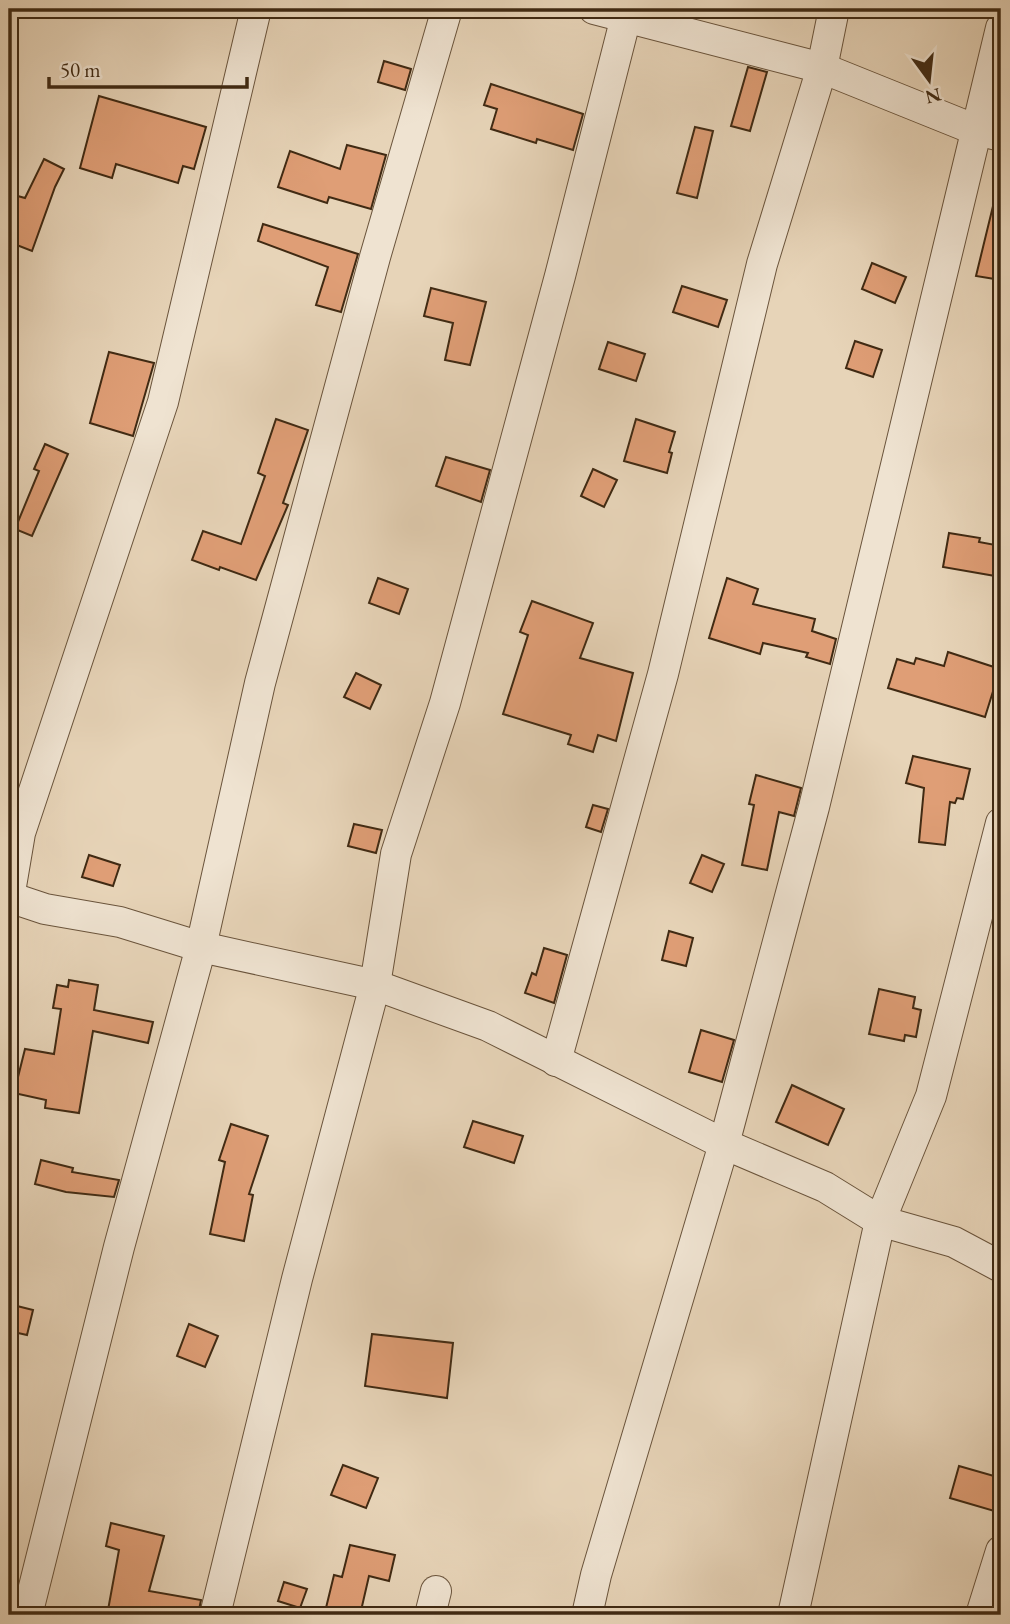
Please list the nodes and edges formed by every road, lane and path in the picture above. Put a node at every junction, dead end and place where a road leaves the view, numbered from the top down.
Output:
1 (256, 9) edge
2 (447, 9) edge
3 (594, 9) edge
4 (834, 9) edge
5 (627, 13) edge
6 (1001, 27) edge
7 (822, 68) junction
8 (989, 133) edge
9 (1001, 823) edge
10 (9, 898) edge
11 (201, 947) junction
12 (375, 985) junction
13 (556, 1061) junction
14 (724, 1144) junction
15 (880, 1222) junction
16 (1001, 1267) edge
17 (1001, 1551) edge
18 (27, 1615) edge
19 (215, 1615) edge
20 (587, 1615) edge
21 (793, 1615) edge
22 (981, 1615) edge

1 - 10 street
2 - 11 street
3 - 5 street
4 - 7 street
5 - 7 street
5 - 12 street
6 - 8 street
7 - 8 street
7 - 13 street
8 - 14 street
9 - 15 street
10 - 11 street
11 - 12 street
11 - 18 street
12 - 13 street
12 - 19 street
13 - 14 street
14 - 15 street
14 - 20 street
15 - 16 street
15 - 21 street
17 - 22 street

